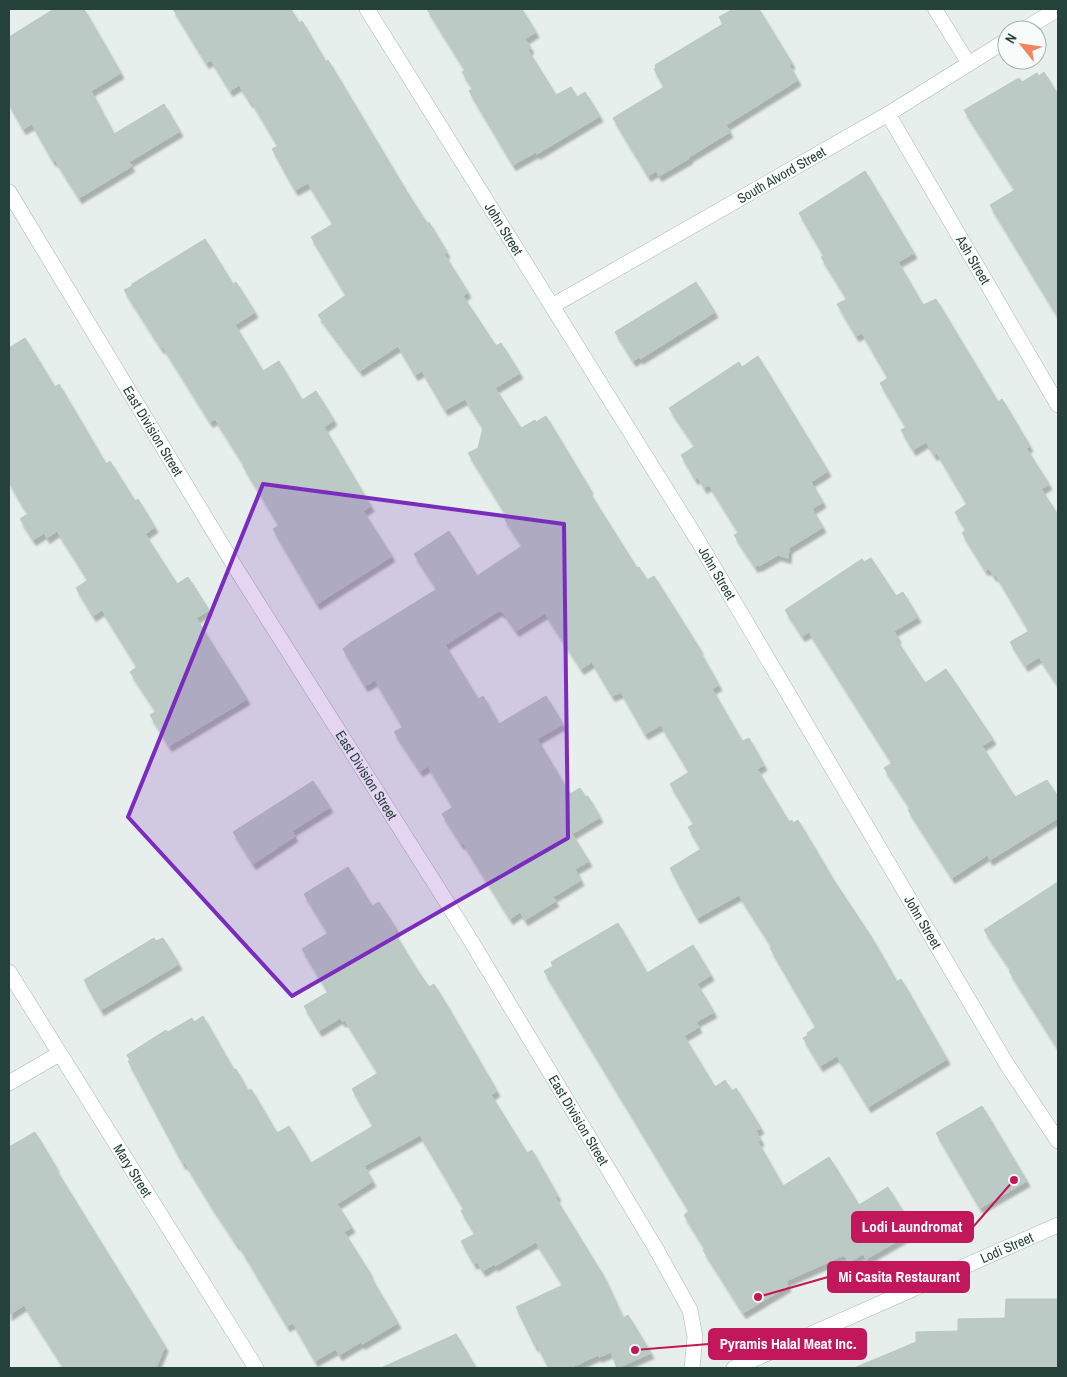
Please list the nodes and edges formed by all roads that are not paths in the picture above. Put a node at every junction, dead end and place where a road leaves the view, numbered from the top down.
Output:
1 (367, 9) edge
2 (935, 9) edge
3 (1058, 9) edge
4 (1040, 20) edge
5 (997, 46) edge
6 (969, 64) junction
7 (888, 114) junction
8 (9, 192) edge
9 (552, 306) junction
10 (1058, 405) edge
11 (9, 972) edge
12 (59, 1054) junction
13 (9, 1084) edge
14 (1058, 1141) edge
15 (1058, 1225) edge
16 (256, 1368) edge
17 (692, 1368) edge
18 (734, 1368) edge

1 - 9 street, John Street
2 - 6 lane
3 - 4 street
5 - 6 street, South Alvord Street
6 - 7 street, South Alvord Street
7 - 9 street, South Alvord Street
7 - 10 street, Ash Street
8 - 17 street, East Division Street
9 - 14 street, John Street
11 - 12 street, Mary Street
12 - 13 street
12 - 16 street, Mary Street
15 - 18 street, Lodi Street

